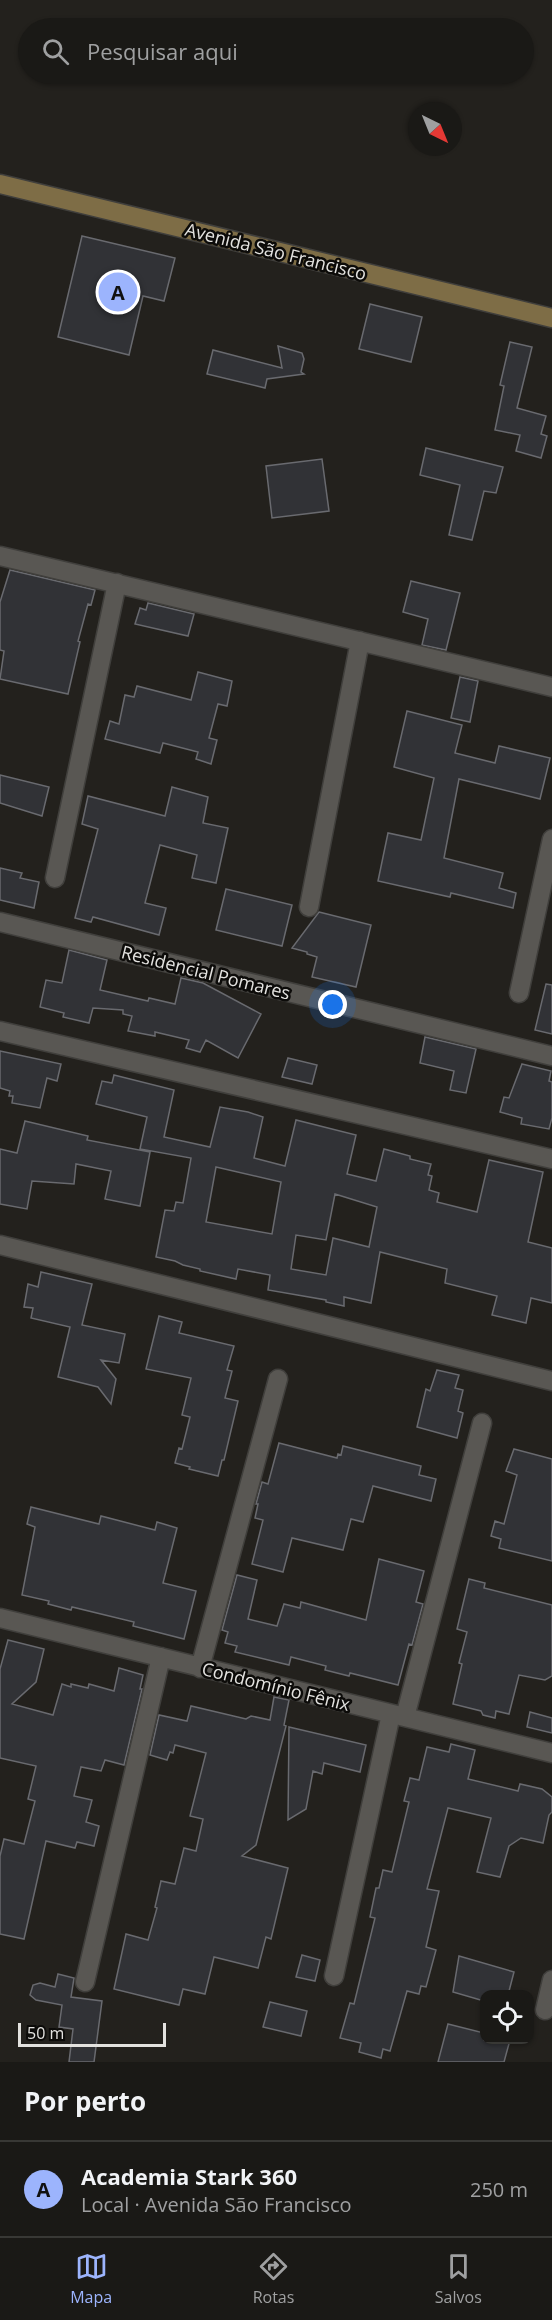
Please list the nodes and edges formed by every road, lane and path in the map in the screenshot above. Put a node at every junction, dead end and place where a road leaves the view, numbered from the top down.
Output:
1 (0, 184) edge
2 (552, 318) edge
3 (0, 556) edge
4 (117, 583) junction
5 (360, 641) junction
6 (552, 687) edge
7 (552, 839) edge
8 (56, 878) dead end
9 (309, 907) dead end
10 (0, 922) edge
11 (519, 993) dead end
12 (0, 1031) edge
13 (552, 1056) edge
14 (552, 1159) edge
15 (0, 1245) edge
16 (278, 1379) dead end
17 (552, 1381) edge
18 (482, 1423) dead end
19 (0, 1618) edge
20 (161, 1658) junction
21 (200, 1668) junction
22 (398, 1716) junction
23 (552, 1753) edge
24 (334, 1976) dead end
25 (552, 1980) edge
26 (85, 1982) dead end
27 (545, 2010) dead end

1 - 2 street, Avenida São Francisco
3 - 4 street
4 - 5 street
4 - 8 street
5 - 6 street
5 - 9 street
7 - 11 street
10 - 13 street, Residencial Pomares
12 - 14 street
15 - 17 street
16 - 21 street
18 - 22 street
19 - 20 street, Condomínio Fênix
20 - 21 street, Condomínio Fênix
20 - 26 street
21 - 22 street, Condomínio Fênix
22 - 23 street, Condomínio Fênix
22 - 24 street
25 - 27 street

